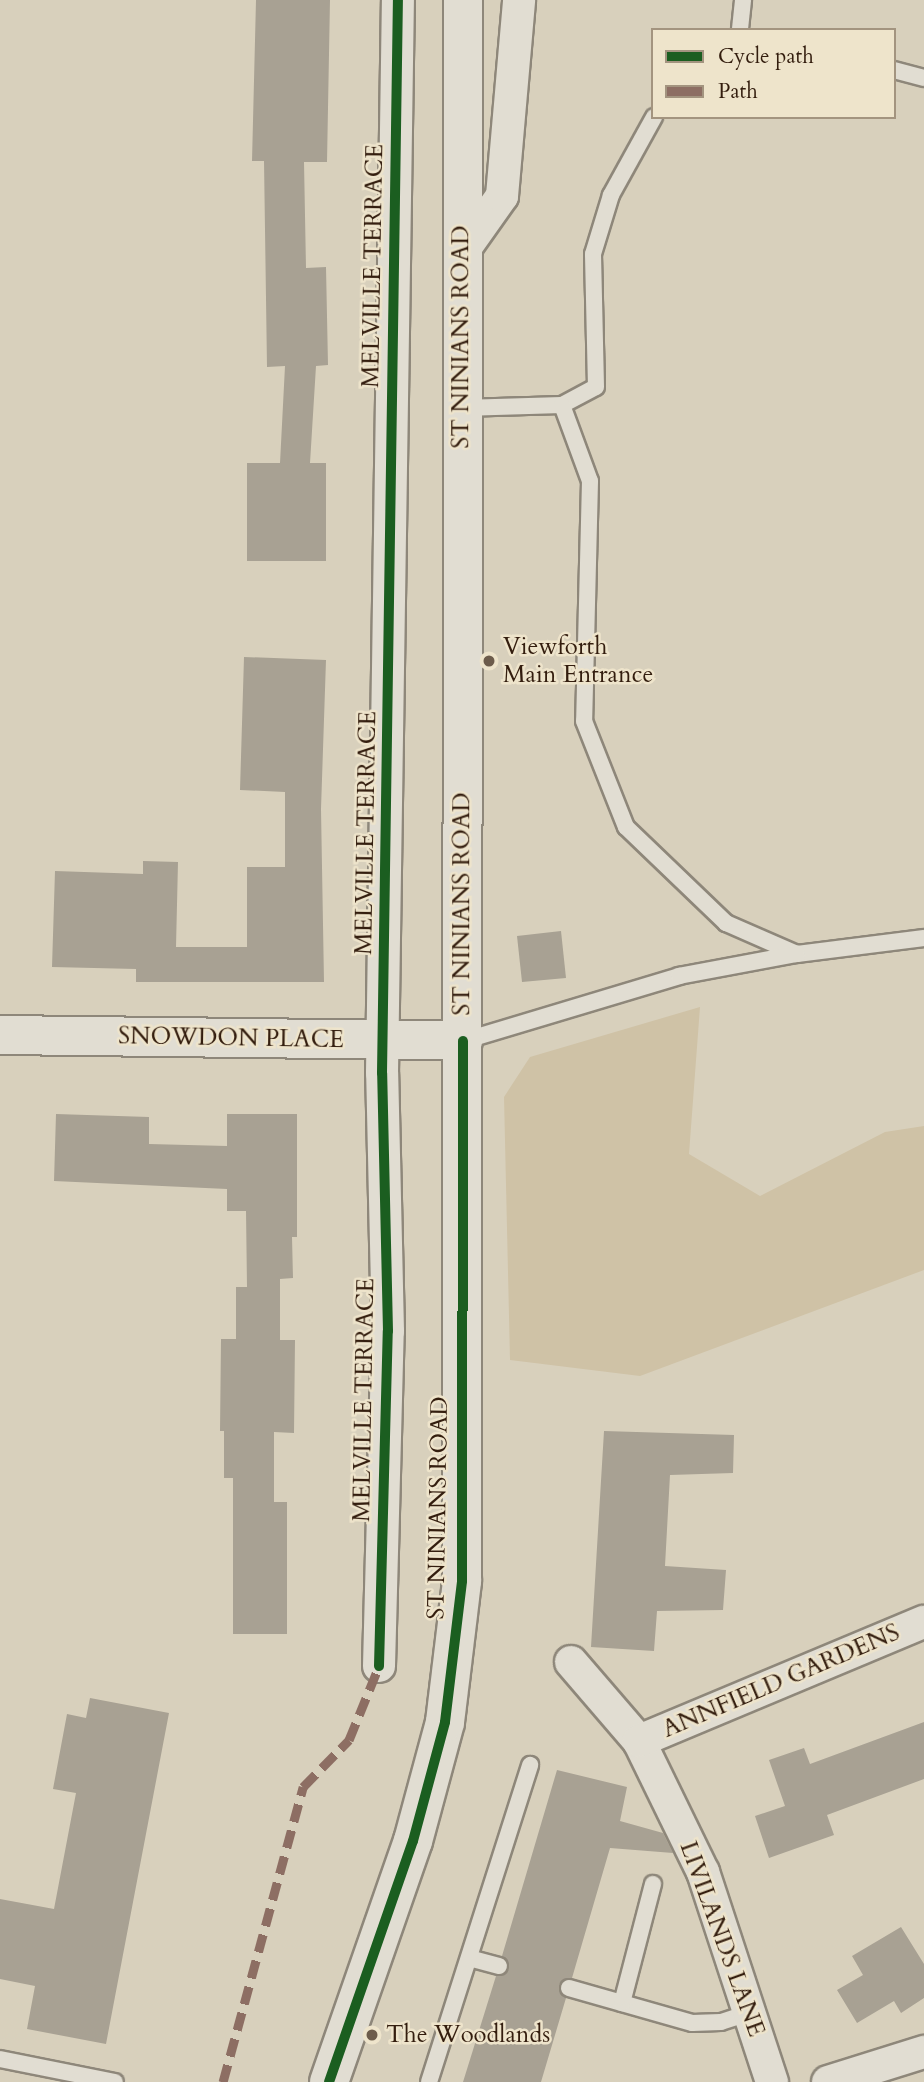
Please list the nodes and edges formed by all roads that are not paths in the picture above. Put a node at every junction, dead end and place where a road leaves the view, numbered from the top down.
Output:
1 (398, 0) edge
2 (463, 0) edge
3 (519, 0) edge
4 (743, 0) edge
5 (741, 28) edge
6 (896, 71) edge
7 (924, 78) edge
8 (653, 119) edge
9 (461, 254) junction
10 (562, 405) junction
11 (460, 408) junction
12 (924, 938) edge
13 (797, 954) junction
14 (0, 1035) edge
15 (384, 1041) junction
16 (463, 1041) junction
17 (924, 1622) edge
18 (571, 1662) dead end
19 (379, 1666) dead end
20 (639, 1741) junction
21 (530, 1765) dead end
22 (653, 1884) dead end
23 (469, 1958) junction
24 (499, 1966) dead end
25 (569, 1988) dead end
26 (622, 2003) junction
27 (751, 2012) junction
28 (924, 2052) edge
29 (0, 2059) edge
30 (116, 2082) edge
31 (329, 2082) edge
32 (429, 2082) edge
33 (772, 2082) edge
34 (828, 2082) edge

1 - 15 street, MELVILLE TERRACE
2 - 9 main road, ST NINIANS ROAD
3 - 9 street
4 - 5 lane
6 - 7 lane
8 - 10 lane
9 - 11 main road, ST NINIANS ROAD
10 - 11 lane
10 - 13 lane
11 - 16 main road, ST NINIANS ROAD
12 - 13 lane
13 - 16 lane
14 - 15 main road, SNOWDON PLACE
15 - 16 main road, SNOWDON PLACE
15 - 19 street, MELVILLE TERRACE
16 - 31 main road, ST NINIANS ROAD
17 - 20 street, ANNFIELD GARDENS
18 - 20 street, LIVILANDS LANE
20 - 27 street, LIVILANDS LANE
21 - 23 lane
22 - 26 lane
23 - 24 lane
23 - 32 lane
25 - 26 lane
26 - 27 lane
27 - 33 street, LIVILANDS LANE
28 - 34 street
29 - 30 lane

